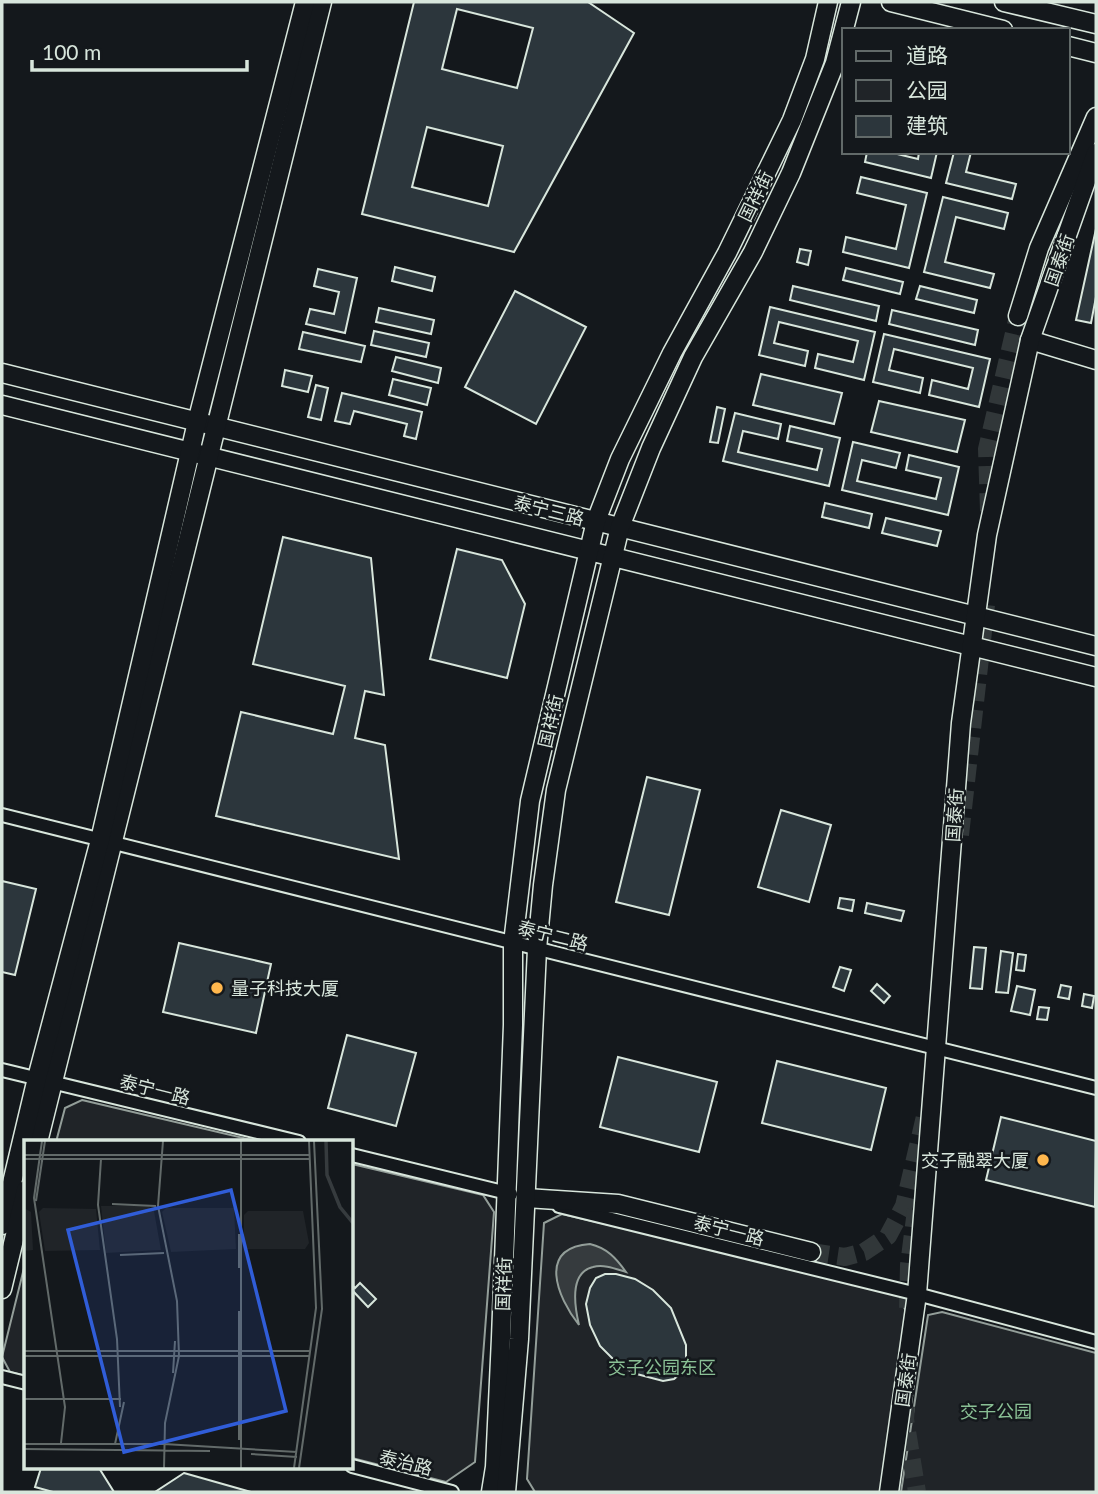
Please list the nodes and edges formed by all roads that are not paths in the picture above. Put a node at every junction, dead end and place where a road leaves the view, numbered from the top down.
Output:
1 (305, 2) edge
2 (323, 2) edge
3 (828, 2) edge
4 (852, 2) edge
5 (891, 2) edge
6 (1003, 2) edge
7 (1096, 24) edge
8 (845, 28) edge
9 (995, 28) edge
10 (842, 38) edge
11 (1070, 46) edge
12 (1096, 53) edge
13 (1096, 117) edge
14 (1096, 153) edge
15 (1018, 316) tunnel mouth
16 (1030, 340) junction
17 (1096, 360) edge
18 (2, 373) edge
19 (2, 405) edge
20 (197, 422) junction
21 (217, 427) junction
22 (190, 452) junction
23 (209, 457) junction
24 (596, 522) junction
25 (620, 527) junction
26 (590, 550) junction
27 (613, 557) junction
28 (976, 616) junction
29 (972, 646) junction
30 (1096, 646) edge
31 (1096, 677) edge
32 (2, 815) edge
33 (106, 841) junction
34 (513, 943) junction
35 (537, 949) junction
36 (937, 1049) junction
37 (2, 1070) edge
38 (45, 1080) junction
39 (1096, 1088) edge
40 (27, 1140) edge
41 (38, 1140) edge
42 (291, 1140) edge
43 (24, 1151) edge
44 (354, 1155) edge
45 (507, 1193) junction
46 (526, 1198) junction
47 (24, 1199) edge
48 (2, 1225) edge
49 (811, 1252) tunnel mouth
50 (2, 1289) edge
51 (917, 1294) junction
52 (1096, 1342) edge
53 (2, 1377) edge
54 (24, 1382) edge
55 (354, 1467) edge
56 (452, 1492) edge
57 (491, 1492) edge
58 (506, 1492) edge
59 (889, 1492) edge

1 - 20 street
2 - 21 street
3 - 24 street, 国祥街
4 - 8 street, 国祥街
5 - 9 street
6 - 7 street
10 - 25 street, 国祥街
11 - 12 street
13 - 15 street
14 - 16 street, 国泰街
16 - 17 street
16 - 28 street, 国泰街
18 - 20 street, 泰宁三路
19 - 22 street, 泰宁三路
20 - 21 street, 泰宁三路
20 - 22 street
21 - 23 street
21 - 24 street, 泰宁三路
22 - 23 street, 泰宁三路
22 - 33 street
23 - 26 street, 泰宁三路
23 - 33 street
24 - 25 street, 泰宁三路
24 - 26 street, 国祥街
25 - 27 street, 国祥街
25 - 28 street, 泰宁三路
26 - 27 street, 泰宁三路
26 - 34 street, 国祥街
27 - 29 street, 泰宁三路
27 - 35 street, 国祥街
28 - 29 street, 国泰街
28 - 30 street, 泰宁三路
29 - 31 street, 泰宁三路
29 - 36 street, 国泰街
32 - 33 street, 泰宁二路
33 - 34 street, 泰宁二路
33 - 38 street
34 - 35 street, 泰宁二路
34 - 45 street, 国祥街
35 - 36 street, 泰宁二路
35 - 46 street, 国祥街
36 - 39 street, 泰宁二路
36 - 51 street, 国泰街
37 - 38 street, 泰宁一路
38 - 40 street
38 - 41 street
38 - 42 street, 泰宁一路
43 - 48 street
44 - 45 street, 泰宁一路
45 - 46 street, 泰宁一路
45 - 57 street, 国祥街
46 - 49 street
46 - 51 street, 泰宁一路
46 - 58 street, 国祥街
47 - 50 street
51 - 52 street, 泰宁一路
51 - 59 street, 国泰街
53 - 54 street
55 - 56 street, 泰治路

